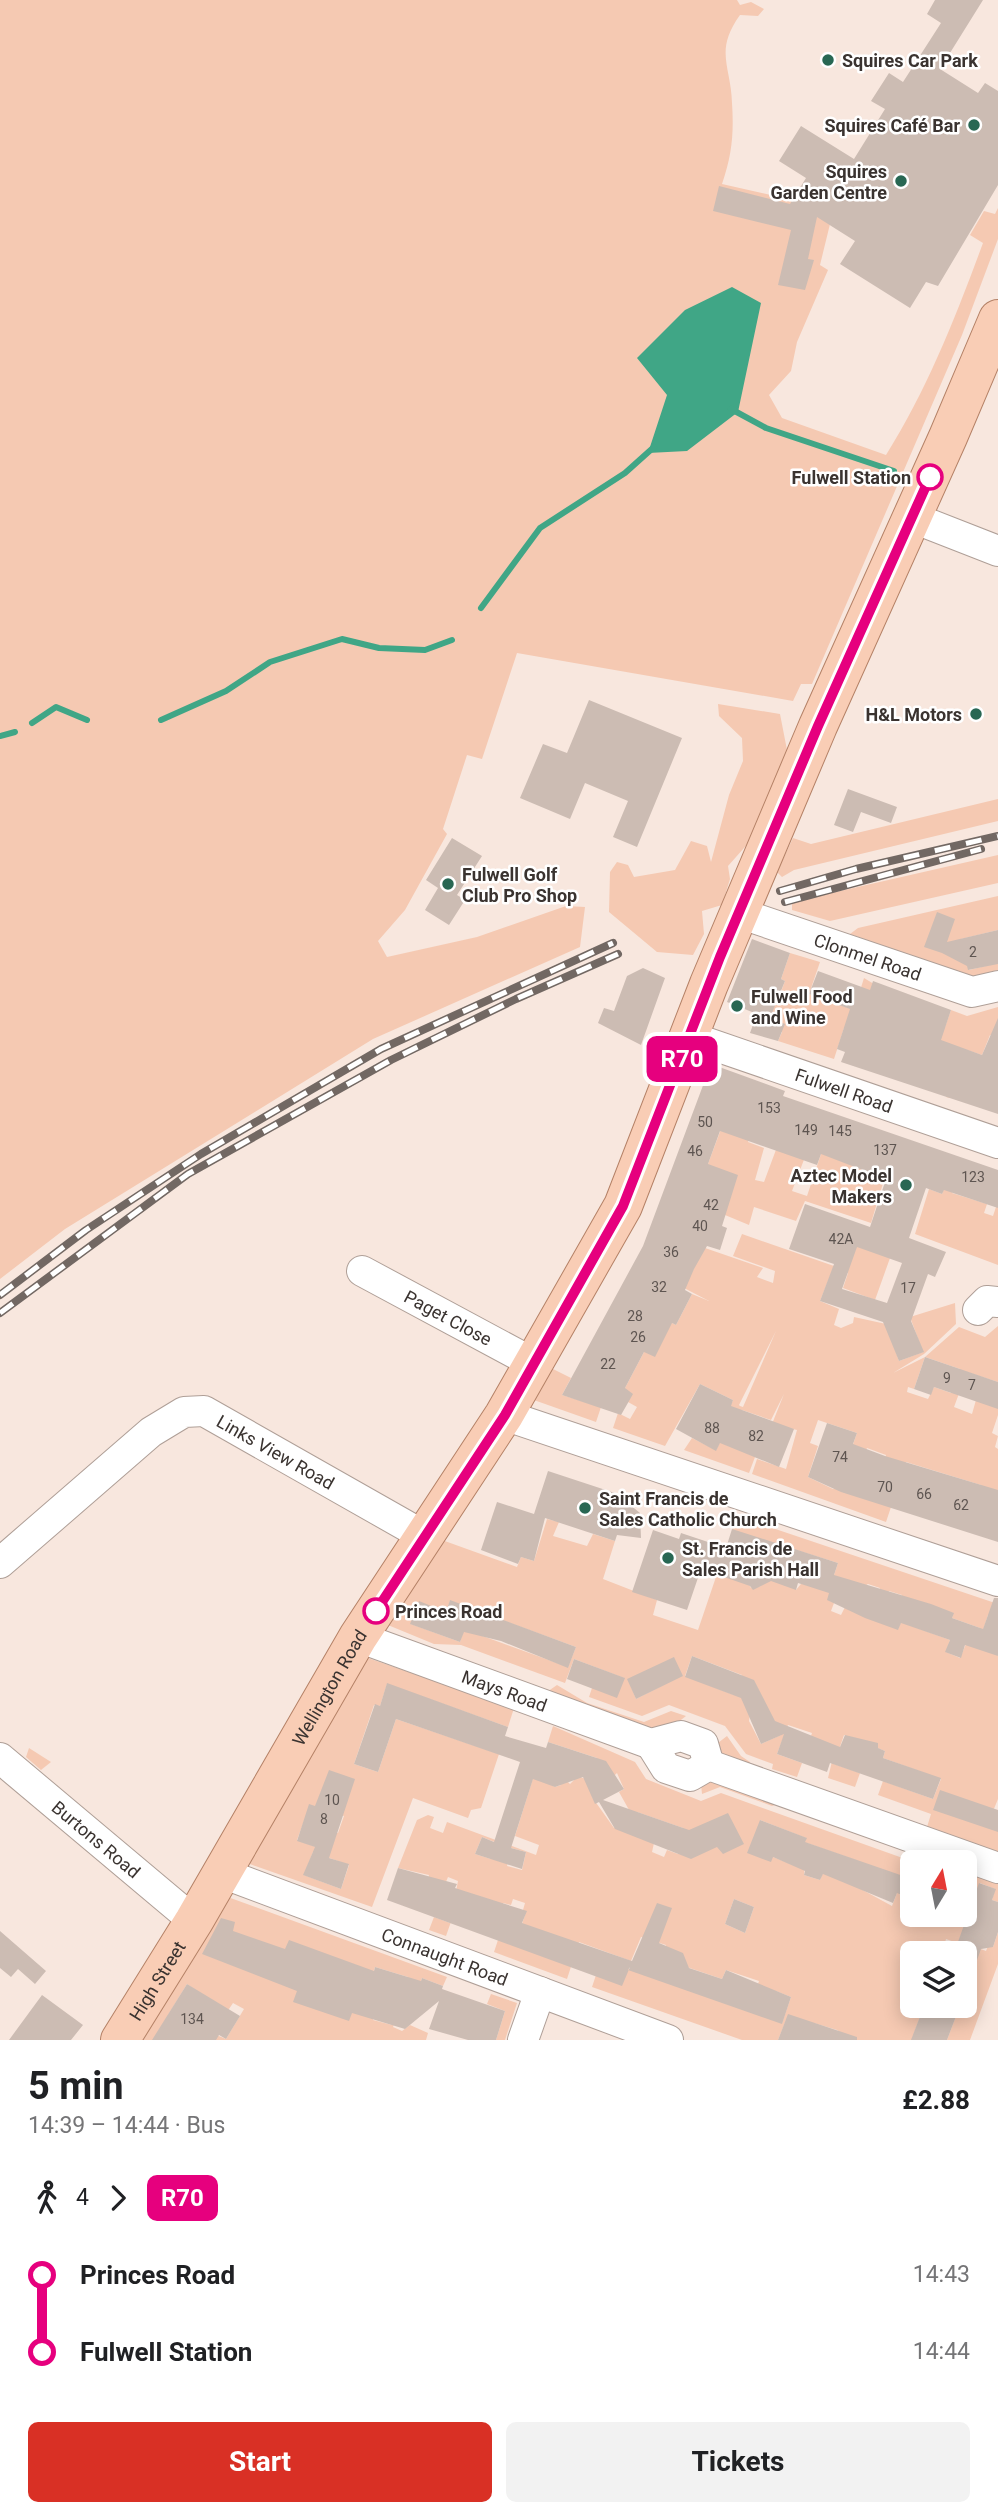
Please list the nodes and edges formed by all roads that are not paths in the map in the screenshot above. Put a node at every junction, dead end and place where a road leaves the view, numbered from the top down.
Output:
1 (998, 319) edge
2 (911, 517) junction
3 (998, 551) edge
4 (739, 913) junction
5 (998, 986) edge
6 (690, 1037) junction
7 (998, 1143) edge
8 (362, 1271) dead end
9 (535, 1364) junction
10 (505, 1415) junction
11 (426, 1537) junction
12 (0, 1563) edge
13 (998, 1581) edge
14 (358, 1637) junction
15 (0, 1758) edge
16 (998, 1868) edge
17 (222, 1873) junction
18 (194, 1921) junction
19 (540, 1992) junction
20 (120, 2040) edge
21 (523, 2040) edge
22 (668, 2040) edge

1 - 2 main road, Wellington Road
2 - 3 street
2 - 4 main road, Wellington Road
4 - 5 street, Clonmel Road
4 - 6 main road, Wellington Road
6 - 7 street, Fulwell Road
6 - 9 main road, Wellington Road
8 - 9 street, Paget Close
9 - 10 main road, Wellington Road
10 - 11 main road, Wellington Road
10 - 13 street
11 - 12 street, Links View Road
11 - 14 main road, Wellington Road
14 - 16 street, Mays Road
14 - 17 main road, Wellington Road
15 - 18 street, Burtons Road
17 - 18 main road, Wellington Road
17 - 19 street, Connaught Road
18 - 20 main road, High Street
19 - 21 street
19 - 22 street, Connaught Road

